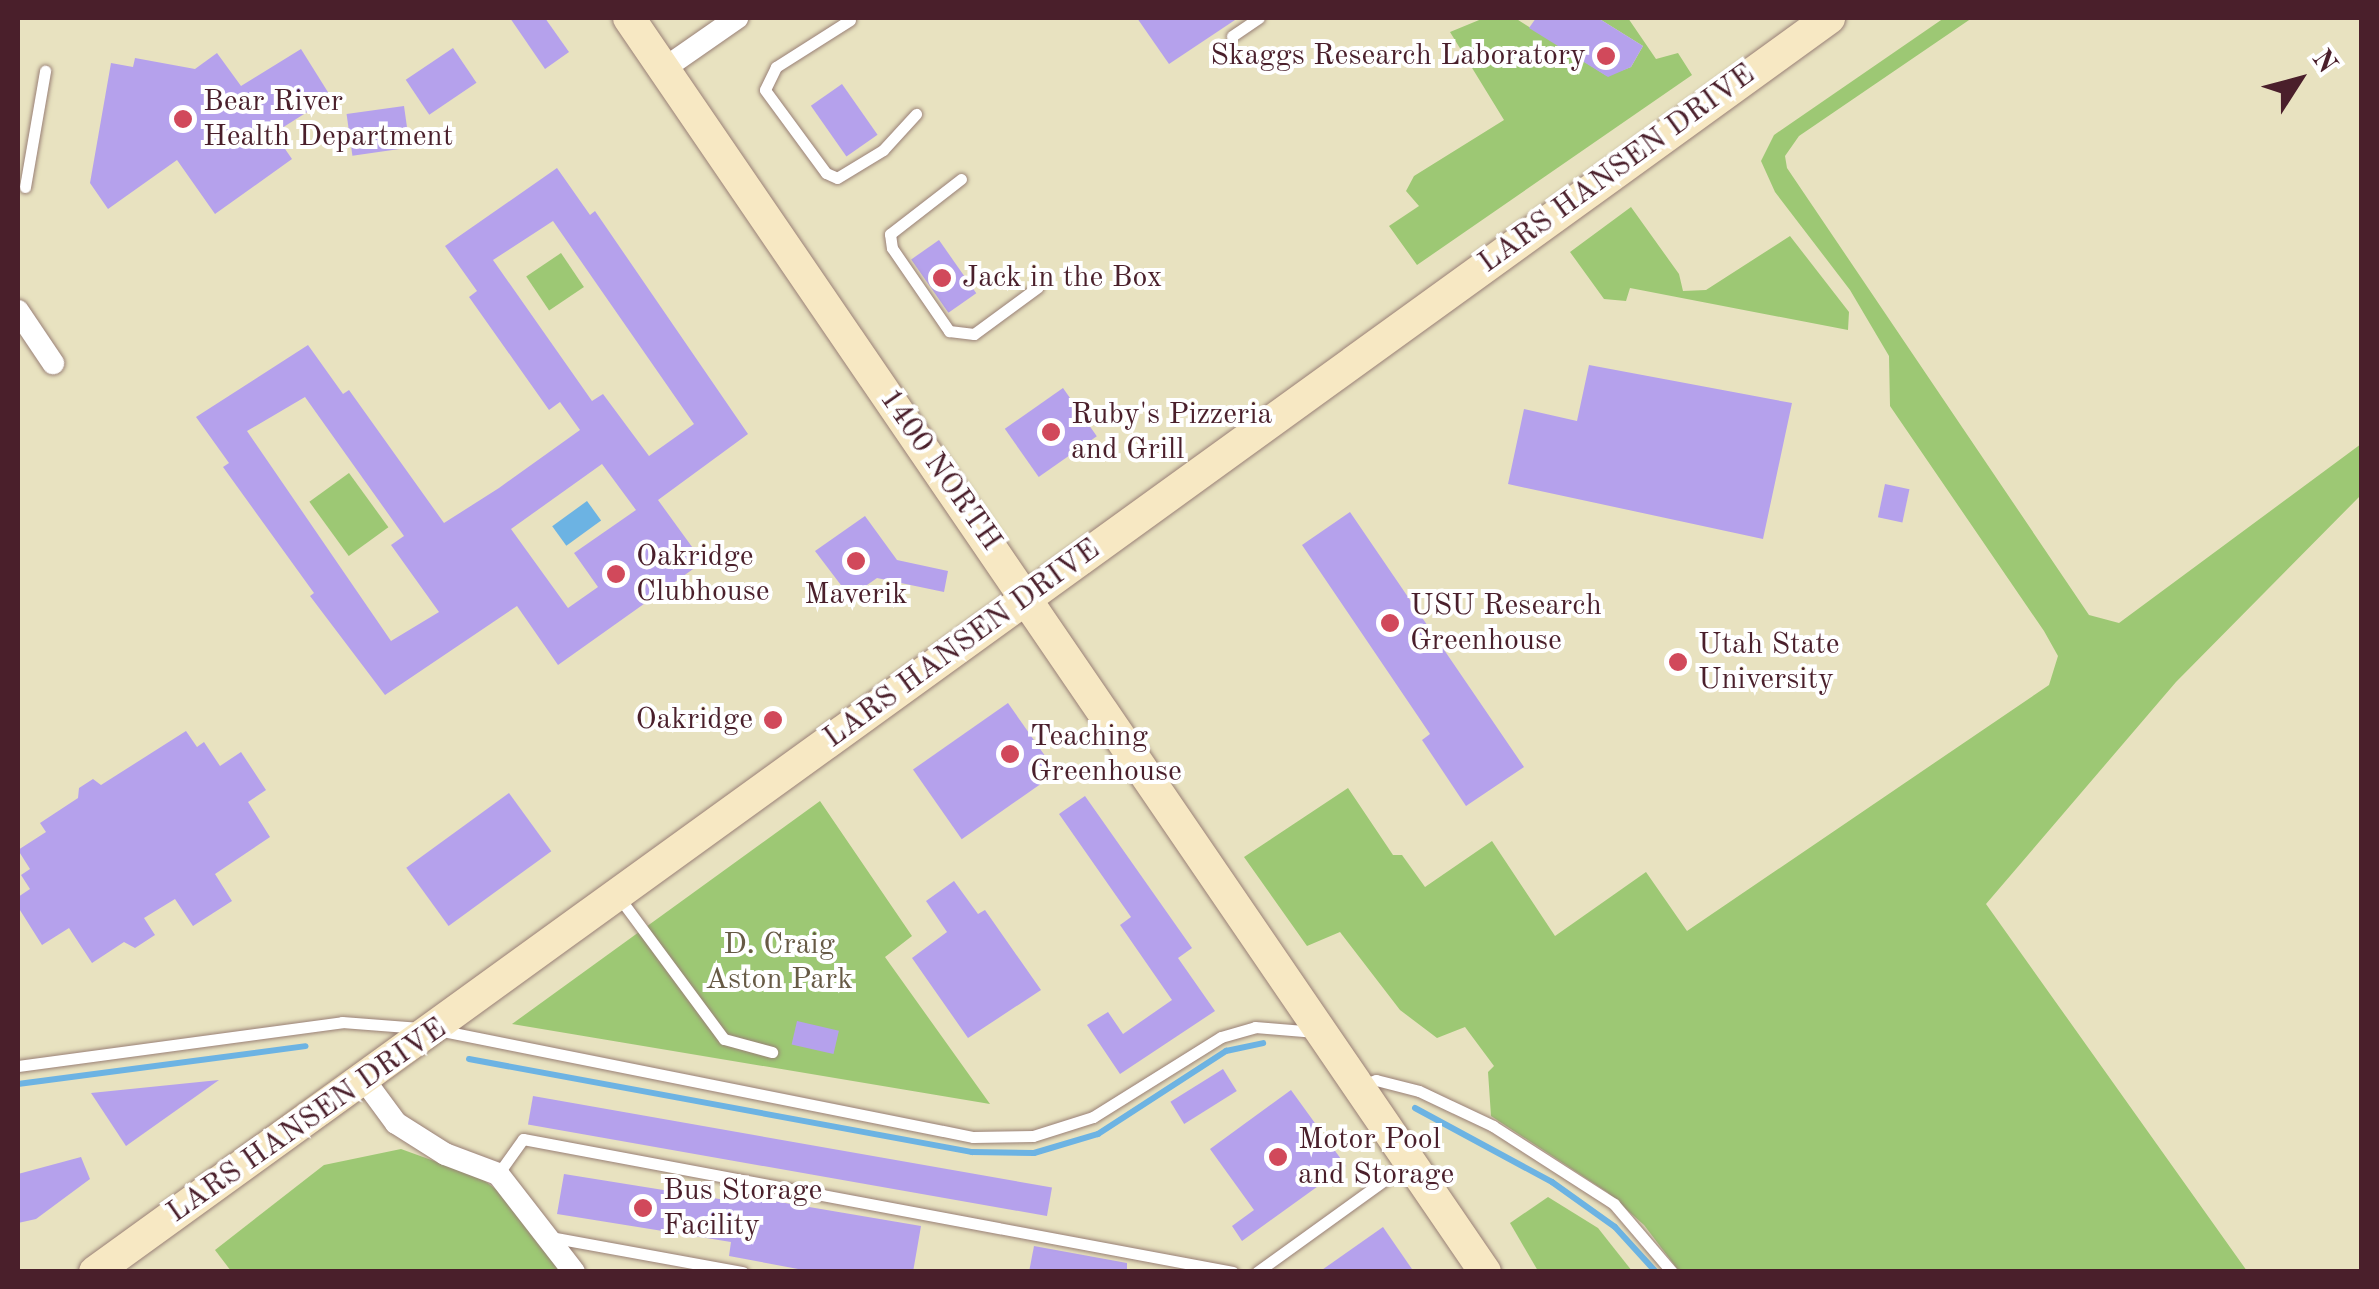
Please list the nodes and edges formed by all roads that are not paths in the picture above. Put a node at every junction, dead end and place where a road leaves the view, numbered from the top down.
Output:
1 (629, 18) edge
2 (737, 18) edge
3 (1259, 18) edge
4 (1829, 18) edge
5 (850, 20) edge
6 (1232, 36) dead end
7 (665, 68) junction
8 (45, 71) dead end
9 (916, 114) dead end
10 (962, 178) dead end
11 (24, 187) dead end
12 (1038, 288) dead end
13 (22, 327) edge
14 (53, 363) dead end
15 (1026, 595) junction
16 (618, 896) junction
17 (436, 1030) junction
18 (1318, 1032) junction
19 (772, 1052) dead end
20 (18, 1066) edge
21 (364, 1081) junction
22 (1356, 1086) junction
23 (1409, 1162) junction
24 (498, 1174) junction
25 (549, 1237) junction
26 (95, 1272) edge
27 (574, 1272) edge
28 (743, 1272) edge
29 (1233, 1272) edge
30 (1257, 1272) edge
31 (1485, 1272) edge
32 (1672, 1272) edge

1 - 7 main road, 1400 NORTH
2 - 7 street
3 - 6 lane
4 - 15 main road, LARS HANSEN DRIVE
5 - 9 lane
7 - 15 main road, 1400 NORTH
8 - 11 lane
10 - 12 lane
13 - 14 street
15 - 16 main road, LARS HANSEN DRIVE
15 - 18 main road, 1400 NORTH
16 - 17 main road, LARS HANSEN DRIVE
16 - 19 lane
17 - 18 lane
17 - 20 lane
17 - 21 main road, LARS HANSEN DRIVE
18 - 22 main road, 1400 NORTH
21 - 24 street
21 - 26 main road, LARS HANSEN DRIVE
22 - 23 main road, 1400 NORTH
22 - 32 lane
23 - 30 lane
23 - 31 main road, 1400 NORTH
24 - 25 street
24 - 29 lane
25 - 27 street
25 - 28 lane

